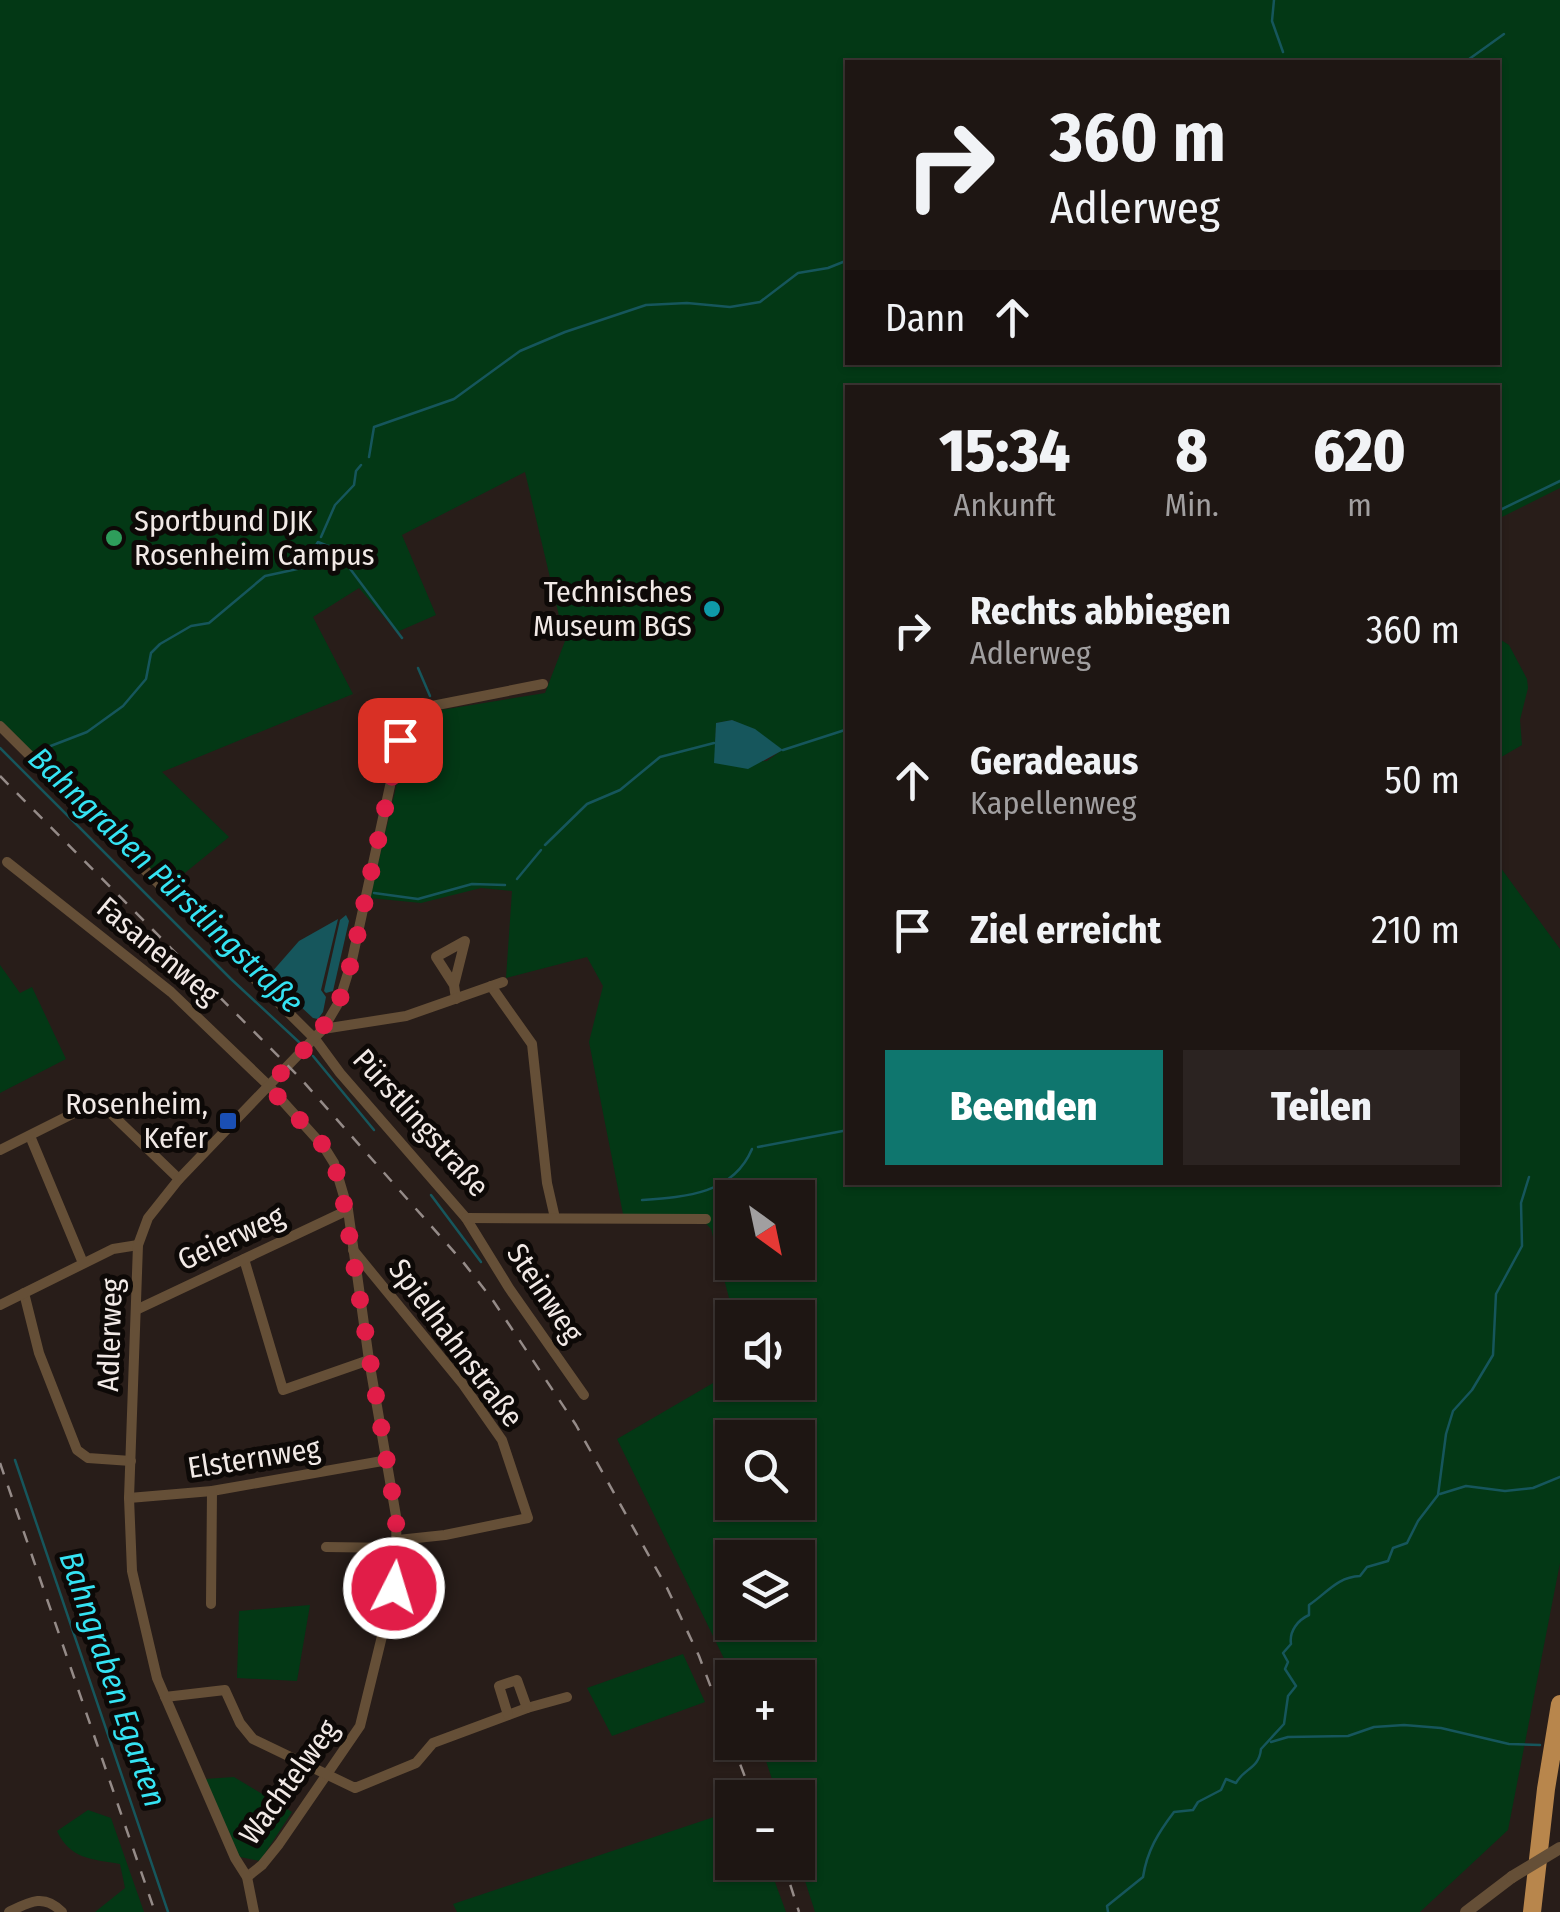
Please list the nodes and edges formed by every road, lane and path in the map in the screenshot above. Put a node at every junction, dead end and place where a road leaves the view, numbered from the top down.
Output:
1 (542, 684) dead end
2 (0, 726) edge
3 (7, 862) dead end
4 (454, 985) dead end
5 (456, 998) junction
6 (319, 1034) junction
7 (268, 1086) junction
8 (30, 1136) junction
9 (0, 1150) edge
10 (179, 1179) junction
11 (348, 1210) junction
12 (466, 1218) junction
13 (554, 1218) junction
14 (706, 1220) dead end
15 (138, 1245) junction
16 (352, 1249) junction
17 (244, 1259) junction
18 (83, 1263) junction
19 (24, 1293) junction
20 (0, 1305) edge
21 (136, 1310) junction
22 (369, 1360) junction
23 (584, 1395) dead end
24 (388, 1460) junction
25 (131, 1461) junction
26 (212, 1491) junction
27 (128, 1498) junction
28 (398, 1544) junction
29 (326, 1547) dead end
30 (212, 1604) dead end
31 (165, 1697) junction
32 (567, 1697) dead end
33 (527, 1708) junction
34 (508, 1715) junction
35 (1559, 1715) edge
36 (330, 1773) junction
37 (1560, 1848) edge
38 (247, 1876) junction
39 (9, 1912) edge
40 (62, 1912) edge
41 (254, 1912) edge
42 (1466, 1912) edge
43 (1532, 1912) edge

1 - 6 street, Adlerweg
2 - 6 street, Pürstlingstraße
3 - 7 street, Fasanenweg
4 - 5 street
5 - 6 street
5 - 13 street
6 - 7 street, Adlerweg
6 - 12 street, Pürstlingstraße
7 - 10 street, Adlerweg
7 - 11 street, Wachtelweg
8 - 9 street
8 - 10 street
8 - 18 street
10 - 15 street, Adlerweg
11 - 16 street, Wachtelweg
11 - 17 street, Geierweg
12 - 13 street, Pürstlingstraße
12 - 23 street, Steinweg
13 - 14 street, Pürstlingstraße
15 - 18 street
15 - 21 street, Adlerweg
16 - 22 street, Wachtelweg
16 - 28 street, Spielhahnstraße
17 - 21 street, Geierweg
17 - 22 street
18 - 19 street
19 - 20 street
19 - 25 street
21 - 25 street, Adlerweg
22 - 24 street, Wachtelweg
24 - 26 street, Elsternweg
24 - 28 street, Wachtelweg
25 - 27 street, Adlerweg
26 - 27 street, Elsternweg
26 - 30 street
27 - 31 street, Adlerweg
28 - 29 street
28 - 36 street, Wachtelweg
31 - 36 street
31 - 38 street, Adlerweg
32 - 33 street
33 - 34 street
33 - 34 street
34 - 36 street
35 - 43 highway
36 - 38 street, Wachtelweg
37 - 42 street, bridge
38 - 41 street, Adlerweg
39 - 40 street

